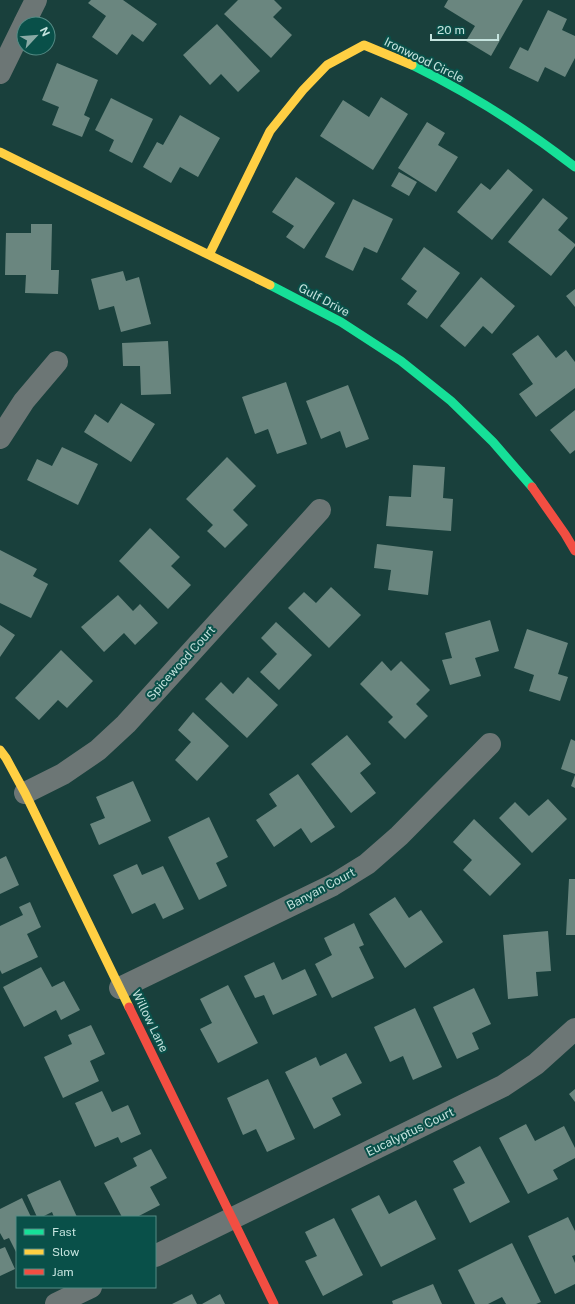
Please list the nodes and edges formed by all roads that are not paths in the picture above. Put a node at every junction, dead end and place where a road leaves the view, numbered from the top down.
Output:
1 (36, 0) edge
2 (28, 16) edge
3 (16, 40) edge
4 (0, 73) edge
5 (0, 152) edge
6 (575, 167) edge
7 (209, 255) junction
8 (57, 362) dead end
9 (0, 438) edge
10 (320, 510) dead end
11 (575, 551) edge
12 (490, 744) dead end
13 (0, 750) edge
14 (25, 793) junction
15 (120, 988) junction
16 (575, 1029) edge
17 (233, 1218) junction
18 (156, 1256) edge
19 (89, 1288) edge
20 (56, 1304) edge
21 (274, 1304) edge

1 - 2 street
3 - 4 street
5 - 7 street, Gulf Drive
6 - 7 street, Ironwood Circle
7 - 11 street, Gulf Drive
8 - 9 street
10 - 14 street, Spicewood Court
12 - 15 street, Banyan Court
13 - 14 street, Willow Lane
14 - 15 street, Willow Lane
15 - 17 street, Willow Lane
16 - 17 street, Eucalyptus Court
17 - 18 street, Eucalyptus Court
17 - 21 street, Willow Lane
19 - 20 street

